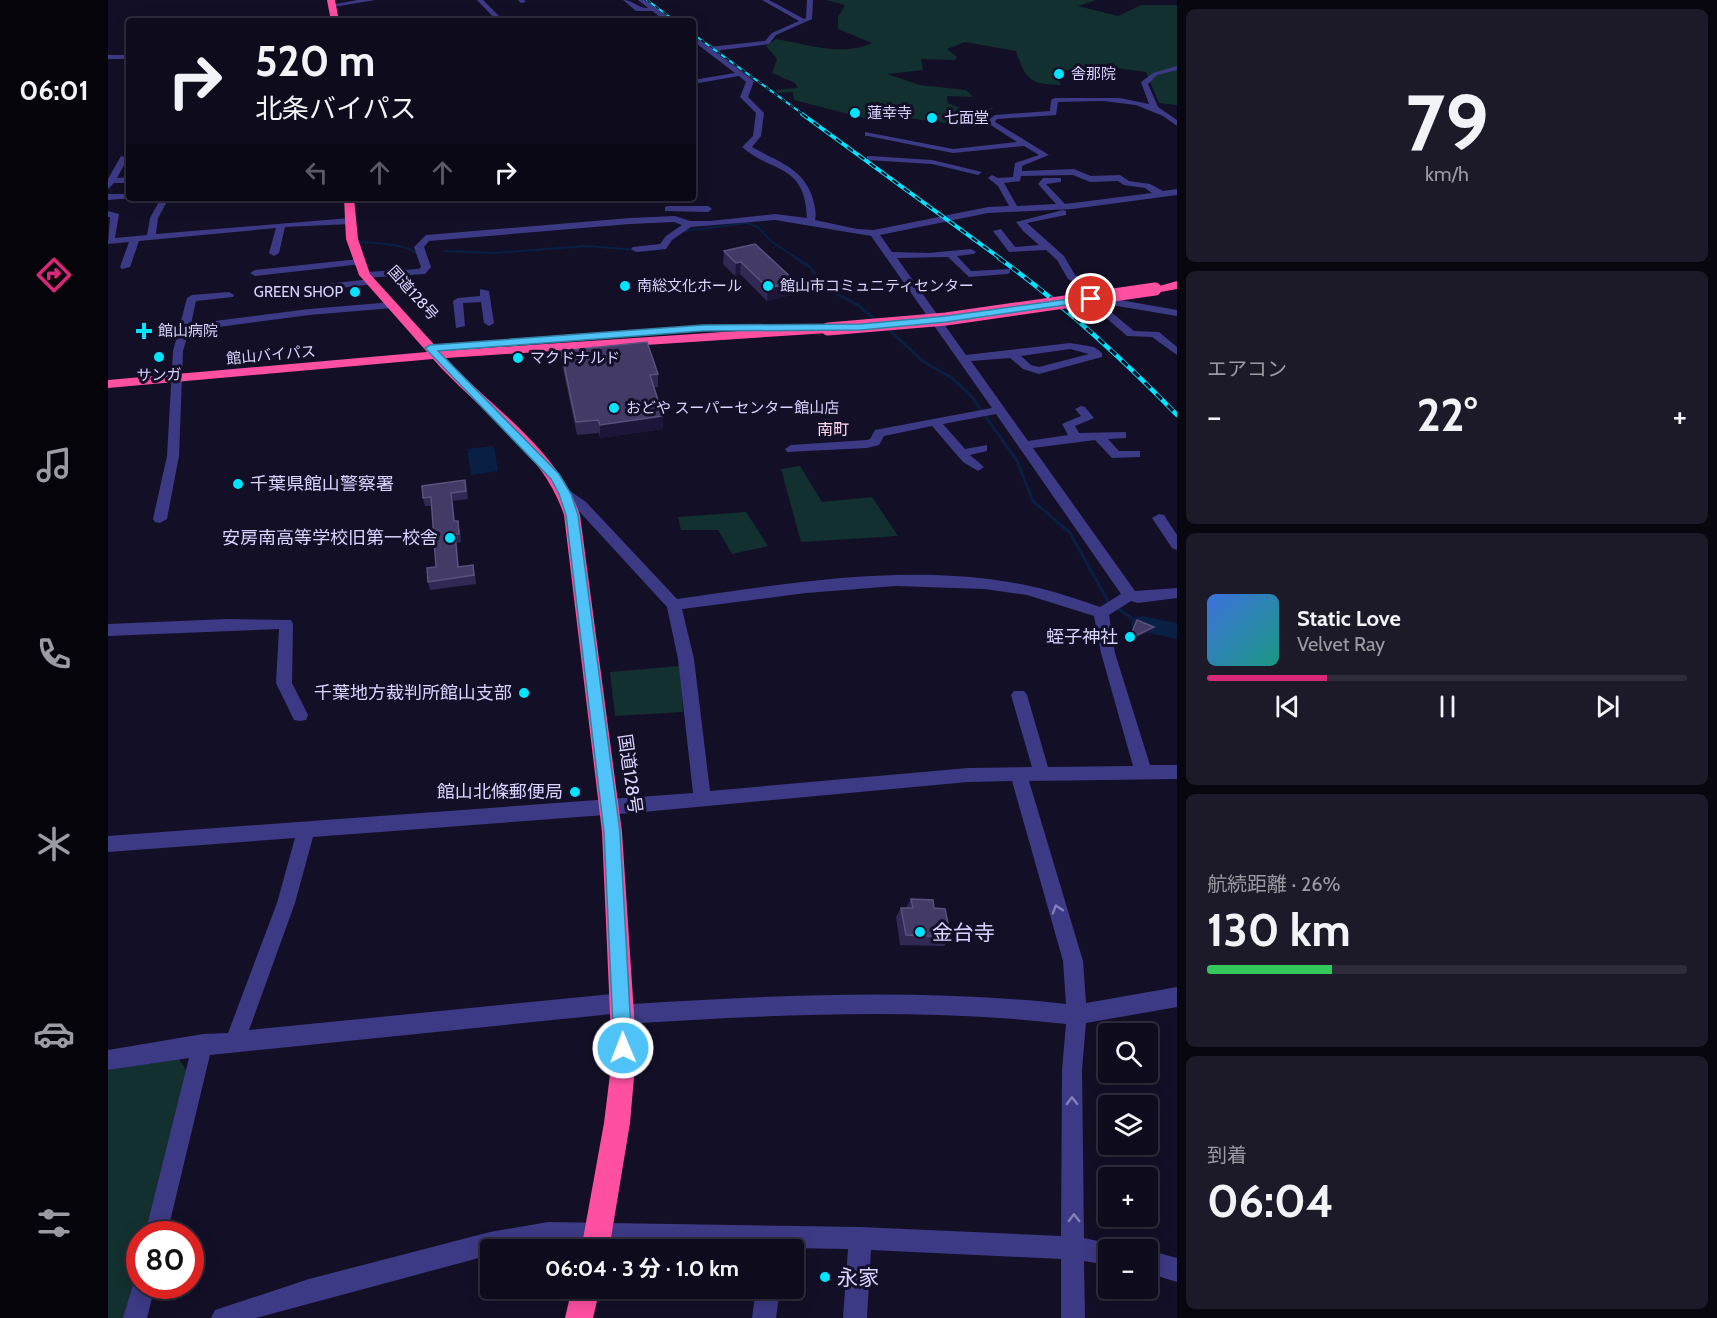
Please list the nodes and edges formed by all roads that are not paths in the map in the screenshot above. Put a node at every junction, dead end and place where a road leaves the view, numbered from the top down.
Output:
1 (372, 0) edge
2 (480, 0) edge
3 (626, 0) edge
4 (641, 0) edge
5 (765, 0) edge
6 (810, 0) edge
7 (472, 1) edge
8 (332, 2) edge
9 (488, 8) junction
10 (480, 9) dead end
11 (653, 9) junction
12 (335, 18) edge
13 (498, 18) edge
14 (666, 18) edge
15 (803, 21) junction
16 (696, 40) edge
17 (709, 49) junction
18 (108, 57) edge
19 (126, 57) edge
20 (1177, 68) edge
21 (741, 74) junction
22 (696, 82) edge
23 (1154, 107) junction
24 (1177, 124) edge
25 (868, 134) dead end
26 (1025, 143) junction
27 (953, 151) junction
28 (126, 158) edge
29 (870, 158) dead end
30 (108, 159) edge
31 (126, 159) edge
32 (978, 172) junction
33 (1018, 174) junction
34 (1065, 180) dead end
35 (126, 181) edge
36 (997, 181) junction
37 (109, 184) edge
38 (1177, 192) edge
39 (1161, 194) junction
40 (126, 197) edge
41 (108, 198) edge
42 (163, 201) edge
43 (350, 201) edge
44 (664, 201) edge
45 (1067, 206) junction
46 (1014, 208) junction
47 (668, 209) junction
48 (708, 209) dead end
49 (108, 214) edge
50 (675, 219) junction
51 (350, 221) junction
52 (810, 221) junction
53 (689, 224) junction
54 (281, 225) junction
55 (998, 231) dead end
56 (874, 232) junction
57 (151, 236) junction
58 (135, 239) junction
59 (109, 241) edge
60 (1048, 247) junction
61 (636, 249) dead end
62 (971, 252) dead end
63 (274, 253) dead end
64 (949, 253) junction
65 (889, 255) junction
66 (359, 262) junction
67 (125, 267) dead end
68 (1007, 271) dead end
69 (255, 273) dead end
70 (368, 279) junction
71 (1177, 286) edge
72 (290, 291) dead end
73 (230, 295) dead end
74 (1118, 303) junction
75 (393, 305) junction
76 (1177, 313) edge
77 (489, 323) dead end
78 (460, 326) dead end
79 (185, 328) junction
80 (434, 352) junction
81 (1177, 352) edge
82 (1012, 354) junction
83 (963, 359) junction
84 (108, 375) edge
85 (178, 375) junction
86 (108, 384) edge
87 (1081, 409) dead end
88 (988, 412) junction
89 (934, 422) junction
90 (1122, 435) dead end
91 (1098, 436) junction
92 (1076, 438) junction
93 (1023, 446) junction
94 (983, 448) dead end
95 (792, 449) dead end
96 (962, 453) junction
97 (1136, 454) dead end
98 (978, 467) dead end
99 (565, 494) junction
100 (1159, 518) dead end
101 (160, 519) dead end
102 (1177, 545) edge
103 (1177, 593) edge
104 (674, 604) junction
105 (1115, 605) junction
106 (108, 630) edge
107 (1019, 695) dead end
108 (300, 714) dead end
109 (1143, 771) junction
110 (1177, 772) edge
111 (1017, 773) junction
112 (1042, 773) junction
113 (702, 799) junction
114 (608, 807) junction
115 (306, 829) junction
116 (108, 844) edge
117 (1177, 997) edge
118 (622, 1008) junction
119 (1077, 1016) junction
120 (236, 1040) junction
121 (203, 1044) junction
122 (108, 1060) edge
123 (159, 1221) edge
124 (860, 1238) junction
125 (511, 1239) edge
126 (585, 1239) edge
127 (597, 1239) edge
128 (804, 1242) edge
129 (480, 1246) edge
130 (1074, 1248) junction
131 (1098, 1252) edge
132 (1158, 1265) edge
133 (1177, 1270) edge
134 (140, 1299) edge
135 (583, 1299) edge
136 (767, 1299) edge
137 (135, 1318) edge
138 (223, 1318) edge
139 (579, 1318) edge
140 (764, 1318) edge
141 (855, 1318) edge
142 (1073, 1318) edge

1 - 8 street
2 - 7 street
2 - 9 street
3 - 11 street
4 - 11 street
5 - 15 street
6 - 15 street
8 - 12 highway
9 - 10 street
9 - 13 street
11 - 14 street
15 - 17 street
16 - 17 street
17 - 21 street
18 - 19 street
20 - 23 street
21 - 22 street
21 - 52 street
23 - 24 street
23 - 26 street
25 - 27 street
26 - 27 street
26 - 33 street
27 - 32 street
28 - 30 street
29 - 32 street
31 - 37 street
32 - 36 street
33 - 36 street
33 - 39 street
34 - 45 street
35 - 37 street
36 - 46 street
38 - 39 street
39 - 45 street
40 - 41 street
42 - 57 street
43 - 51 highway, 国道128号
44 - 47 street
45 - 46 street
45 - 60 street
46 - 56 street
47 - 48 street
47 - 50 street
49 - 59 street
50 - 53 street
50 - 70 street
51 - 54 street
51 - 66 highway, 国道128号
52 - 53 street
52 - 56 street
53 - 61 street
54 - 57 street
54 - 63 street
55 - 60 street
56 - 65 street
57 - 58 street
58 - 59 street
58 - 67 street
60 - 74 street
62 - 64 street
64 - 65 street
64 - 68 street
65 - 83 street
66 - 69 street
66 - 70 highway, 国道128号
70 - 72 street
70 - 75 highway, 国道128号
71 - 80 highway, 館山バイパス, bridge
73 - 79 street
74 - 76 street
74 - 81 street
75 - 79 street
75 - 80 highway, 国道128号
77 - 78 street
79 - 85 street
80 - 85 highway, 館山バイパス
80 - 99 highway, 国道128号
82 - 82 street
82 - 83 street
83 - 88 street
84 - 85 highway, 館山バイパス
85 - 86 highway, 館山バイパス
85 - 101 street
87 - 92 street
88 - 89 street
88 - 93 street
89 - 95 street
89 - 96 street
90 - 91 street
91 - 92 street
91 - 97 street
92 - 93 street
93 - 105 street
94 - 96 street
96 - 98 street
99 - 104 street
99 - 114 highway, 国道128号
100 - 102 street
103 - 105 street
104 - 105 street
104 - 113 street
105 - 109 street
106 - 108 street
107 - 112 street
109 - 110 street
109 - 112 street
111 - 112 street
111 - 113 street
119 -> 111 street
113 - 114 street
114 - 115 street
114 - 118 highway, 国道128号
115 - 116 street
115 - 120 street
117 - 119 street
118 - 119 street
118 - 120 street
118 - 127 highway, 国道128号
130 -> 119 street
120 - 121 street
121 - 122 street
121 - 123 street
124 - 128 street
124 - 130 street
124 - 141 street
125 - 126 street
129 - 138 street
130 - 131 street
130 - 142 street
132 - 133 street
134 - 137 street
135 - 139 highway
136 - 140 street

